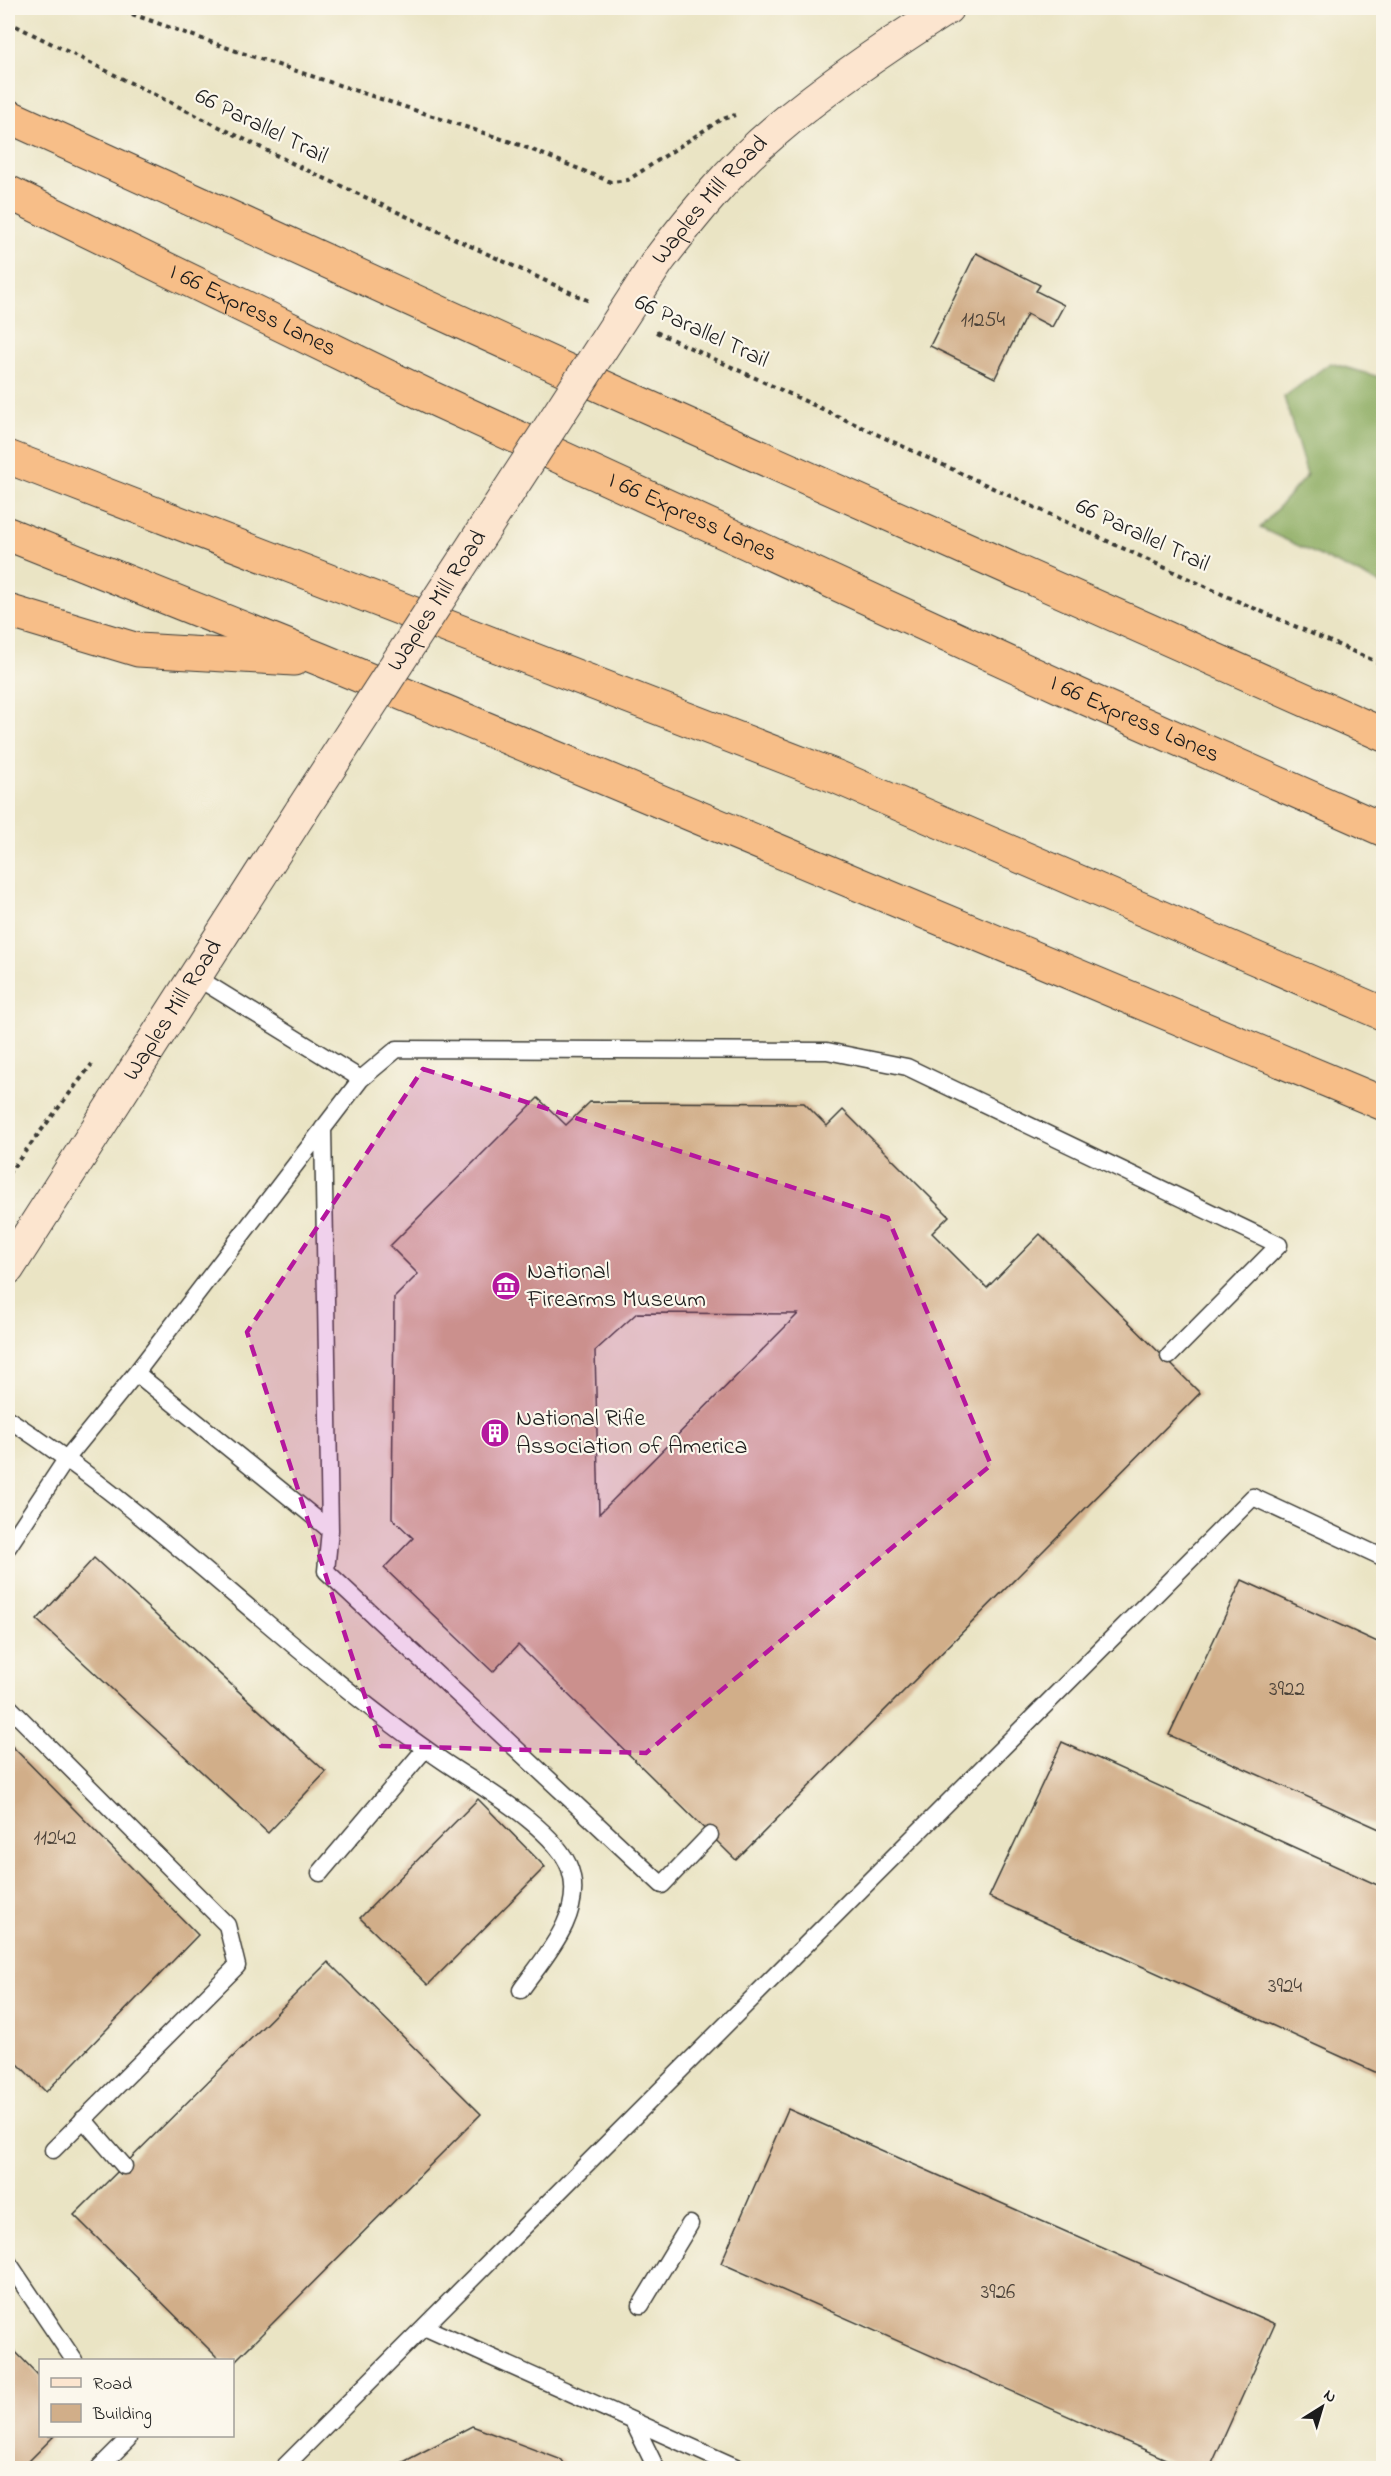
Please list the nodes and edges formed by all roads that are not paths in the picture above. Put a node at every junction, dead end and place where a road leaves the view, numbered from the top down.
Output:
1 (946, 8) edge
2 (8, 116) edge
3 (8, 192) edge
4 (8, 201) edge
5 (57, 215) junction
6 (8, 457) edge
7 (8, 534) edge
8 (8, 611) edge
9 (322, 660) junction
10 (1383, 735) edge
11 (1383, 830) edge
12 (196, 977) junction
13 (1383, 1014) edge
14 (361, 1079) junction
15 (1383, 1104) edge
16 (323, 1128) junction
17 (8, 1268) edge
18 (1169, 1356) dead end
19 (136, 1373) junction
20 (8, 1419) edge
21 (67, 1458) junction
22 (330, 1530) junction
23 (8, 1547) edge
24 (1383, 1558) edge
25 (8, 1706) edge
26 (425, 1749) junction
27 (710, 1835) dead end
28 (320, 1873) dead end
29 (520, 1990) dead end
30 (83, 2119) junction
31 (52, 2150) dead end
32 (124, 2166) dead end
33 (690, 2224) dead end
34 (8, 2262) edge
35 (642, 2305) dead end
36 (424, 2327) junction
37 (73, 2359) edge
38 (633, 2421) junction
39 (126, 2437) edge
40 (99, 2469) edge
41 (283, 2469) edge
42 (656, 2469) edge
43 (738, 2469) edge

1 - 12 main road, Waples Mill Road, bridge
2 - 10 highway
3 - 5 highway, I 66 Express Lanes
4 - 5 highway
5 - 11 highway, I 66 Express Lanes
6 - 13 highway
7 - 9 highway
8 - 9 highway
9 - 15 highway
12 - 14 lane
12 - 17 main road, Waples Mill Road
14 - 16 lane
14 - 18 lane
16 - 19 lane
16 - 22 lane
19 - 21 lane
19 - 22 lane
20 - 21 lane
21 - 23 lane
21 - 26 lane
22 - 27 lane
24 - 36 lane
25 - 30 lane
26 - 28 lane
26 - 29 lane
30 - 31 lane
30 - 32 lane
33 - 35 lane
34 - 37 lane
36 - 38 lane
36 - 41 lane
38 - 42 lane
38 - 43 lane
39 - 40 lane

